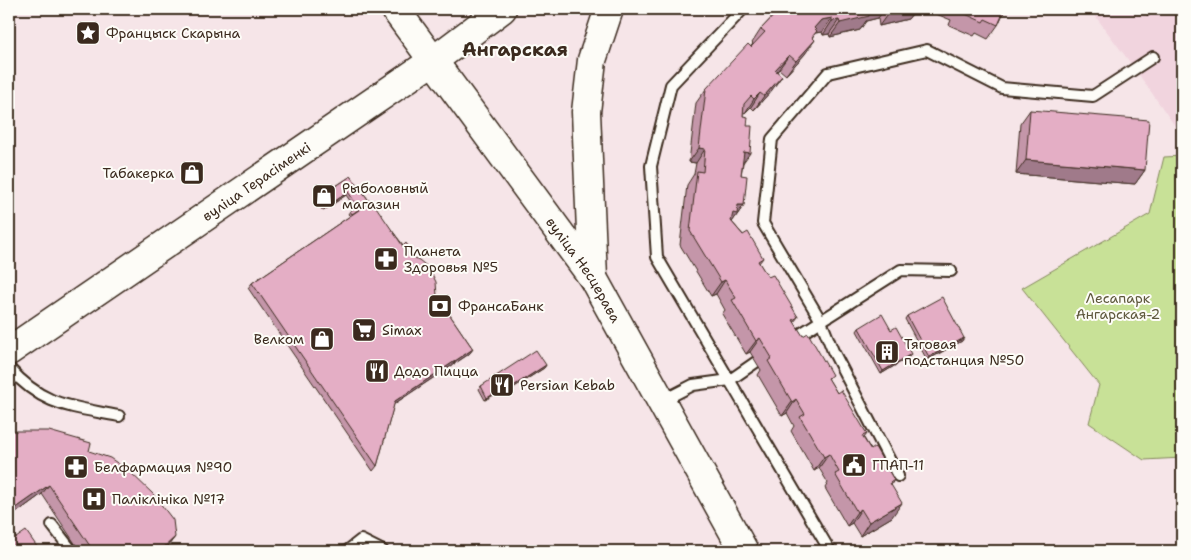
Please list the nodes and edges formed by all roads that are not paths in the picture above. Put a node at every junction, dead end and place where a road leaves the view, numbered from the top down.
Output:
1 (395, 9) edge
2 (502, 9) edge
3 (609, 9) edge
4 (743, 9) edge
5 (1153, 57) dead end
6 (434, 60) junction
7 (950, 271) dead end
8 (592, 278) junction
9 (821, 321) junction
10 (788, 342) edge
11 (9, 351) edge
12 (756, 362) edge
13 (9, 368) edge
14 (730, 380) junction
15 (660, 402) junction
16 (119, 416) dead end
17 (898, 476) dead end
18 (52, 525) dead end
19 (72, 551) edge
20 (347, 551) edge
21 (383, 551) edge
22 (744, 551) edge
23 (830, 551) edge

1 - 6 street, вуліца Несцерава
2 - 6 street, вуліца Герасіменкі
3 - 8 street
4 - 14 lane
5 - 9 lane
6 - 8 street, вуліца Несцерава
6 - 11 street, вуліца Герасіменкі
7 - 9 lane
8 - 15 street, вуліца Несцерава
9 - 10 lane
9 - 17 lane
12 - 14 lane
13 - 16 lane
14 - 15 lane
14 - 23 lane
15 - 22 street, вуліца Несцерава
18 - 19 lane
20 - 21 lane

